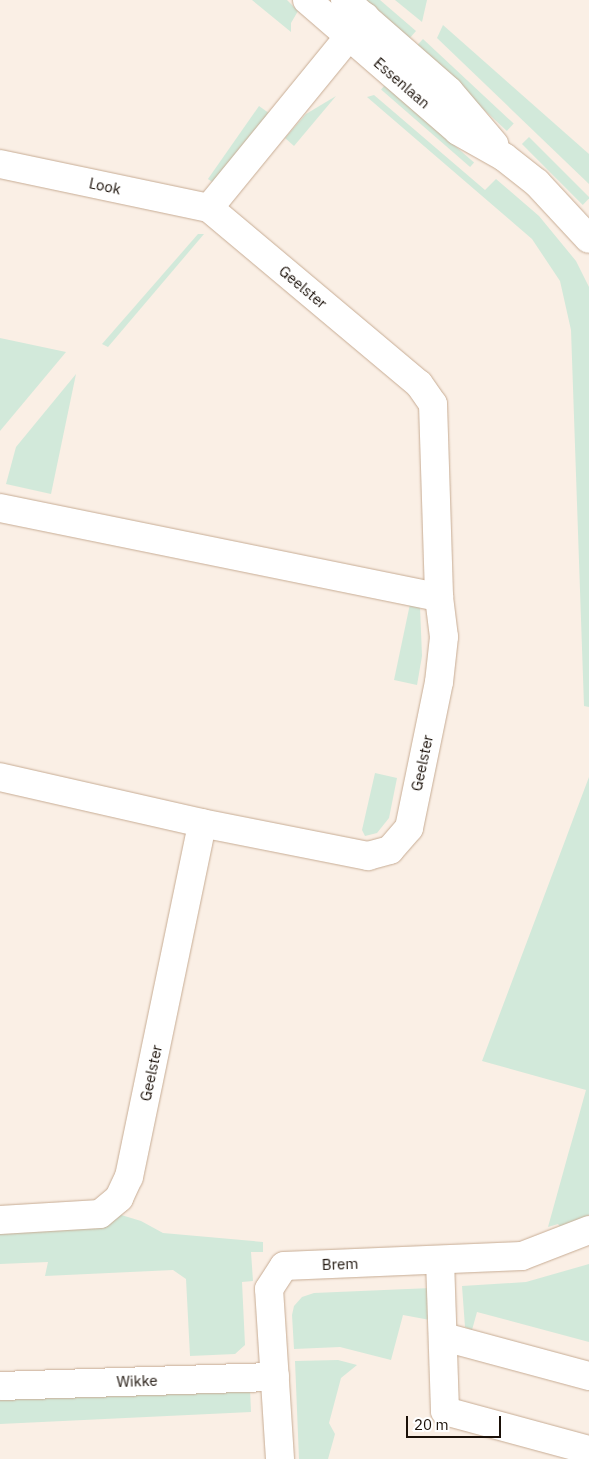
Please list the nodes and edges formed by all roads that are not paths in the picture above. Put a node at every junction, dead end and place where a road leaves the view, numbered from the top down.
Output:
1 (307, 0) edge
2 (353, 18) edge
3 (0, 164) edge
4 (209, 208) junction
5 (589, 239) edge
6 (0, 508) edge
7 (439, 598) junction
8 (0, 778) edge
9 (202, 823) junction
10 (0, 1220) edge
11 (589, 1230) edge
12 (440, 1260) junction
13 (444, 1337) junction
14 (589, 1376) edge
15 (275, 1377) junction
16 (0, 1386) edge
17 (589, 1450) edge
18 (280, 1459) edge

1 - 2 street, Essenlaan
2 - 4 street
2 - 5 street, Essenlaan
3 - 4 street, Look
4 - 7 street, Geelster
6 - 7 street
7 - 9 street, Geelster
8 - 9 street, Geelster
9 - 10 street, Geelster
11 - 12 street, Brem
12 - 13 street
12 - 15 street, Brem
13 - 14 street
13 - 17 street
15 - 16 street, Wikke
15 - 18 street, Brem

